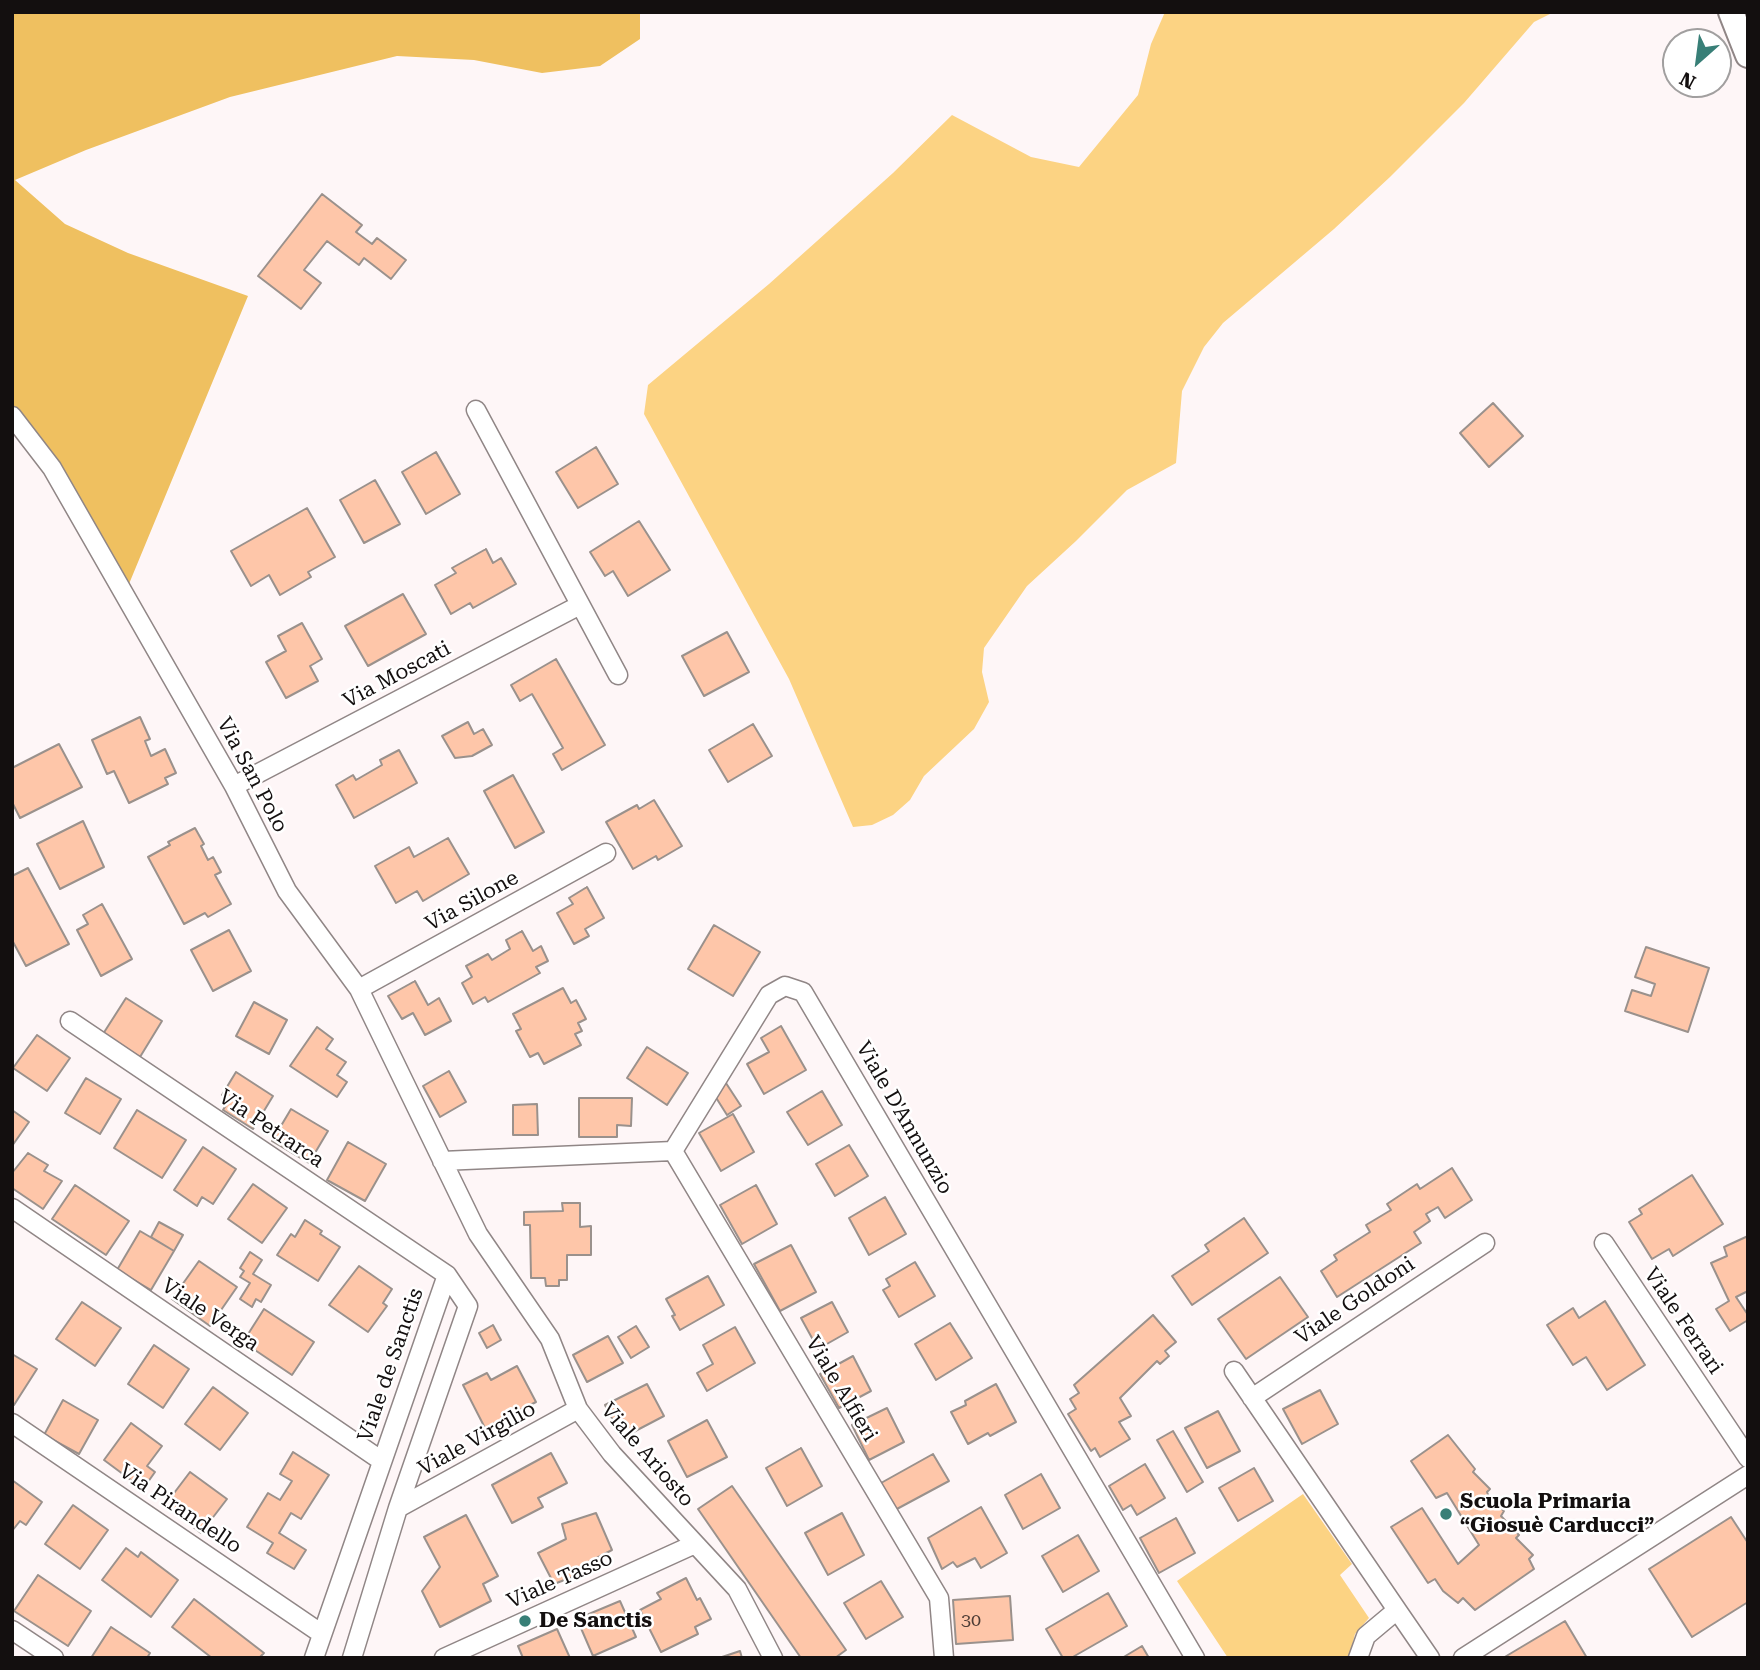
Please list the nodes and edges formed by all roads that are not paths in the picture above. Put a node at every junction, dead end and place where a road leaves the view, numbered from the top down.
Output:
1 (1731, 12) edge
2 (1748, 55) edge
3 (476, 410) dead end
4 (12, 416) edge
5 (580, 605) junction
6 (618, 675) dead end
7 (234, 786) junction
8 (606, 853) dead end
9 (359, 989) junction
10 (70, 1020) dead end
11 (673, 1152) junction
12 (442, 1161) junction
13 (12, 1208) edge
14 (1485, 1243) dead end
15 (1604, 1243) dead end
16 (447, 1275) junction
17 (1234, 1371) dead end
18 (1252, 1398) junction
19 (578, 1409) junction
20 (12, 1423) edge
21 (1748, 1458) edge
22 (383, 1461) junction
23 (1748, 1475) edge
24 (398, 1508) junction
25 (695, 1544) junction
26 (1397, 1610) junction
27 (12, 1630) edge
28 (322, 1634) junction
29 (54, 1658) edge
30 (314, 1658) edge
31 (352, 1658) edge
32 (444, 1658) edge
33 (774, 1658) edge
34 (944, 1658) edge
35 (1195, 1658) edge
36 (1357, 1658) edge
37 (1430, 1658) edge
38 (1463, 1658) edge

1 - 2 main road
3 - 5 street
4 - 7 street, Via San Polo
5 - 6 street
5 - 7 street, Via Moscati
7 - 9 street, Via San Polo
8 - 9 street, Via Silone
9 - 12 street, Via San Polo
10 - 16 street, Via Petrarca
11 - 12 street
11 - 34 street, Viale Alfieri
11 - 35 street, Viale D'Annunzio
12 - 19 street, Viale Ariosto
13 - 22 street, Viale Verga
14 - 18 street, Viale Goldoni
15 - 21 street, Viale Ferrari
16 - 22 street, Viale de Sanctis
16 - 24 street, Viale de Sanctis
17 - 18 street
18 - 26 street
19 - 24 street, Viale Virgilio
19 - 25 street, Viale Ariosto
20 - 28 street, Via Pirandello
22 - 28 street, Viale de Sanctis
23 - 38 street
24 - 31 street, Viale de Sanctis
25 - 32 street, Viale Tasso
25 - 33 street, Viale Ariosto
26 - 36 street
26 - 37 street
27 - 29 street
28 - 30 street, Viale de Sanctis

